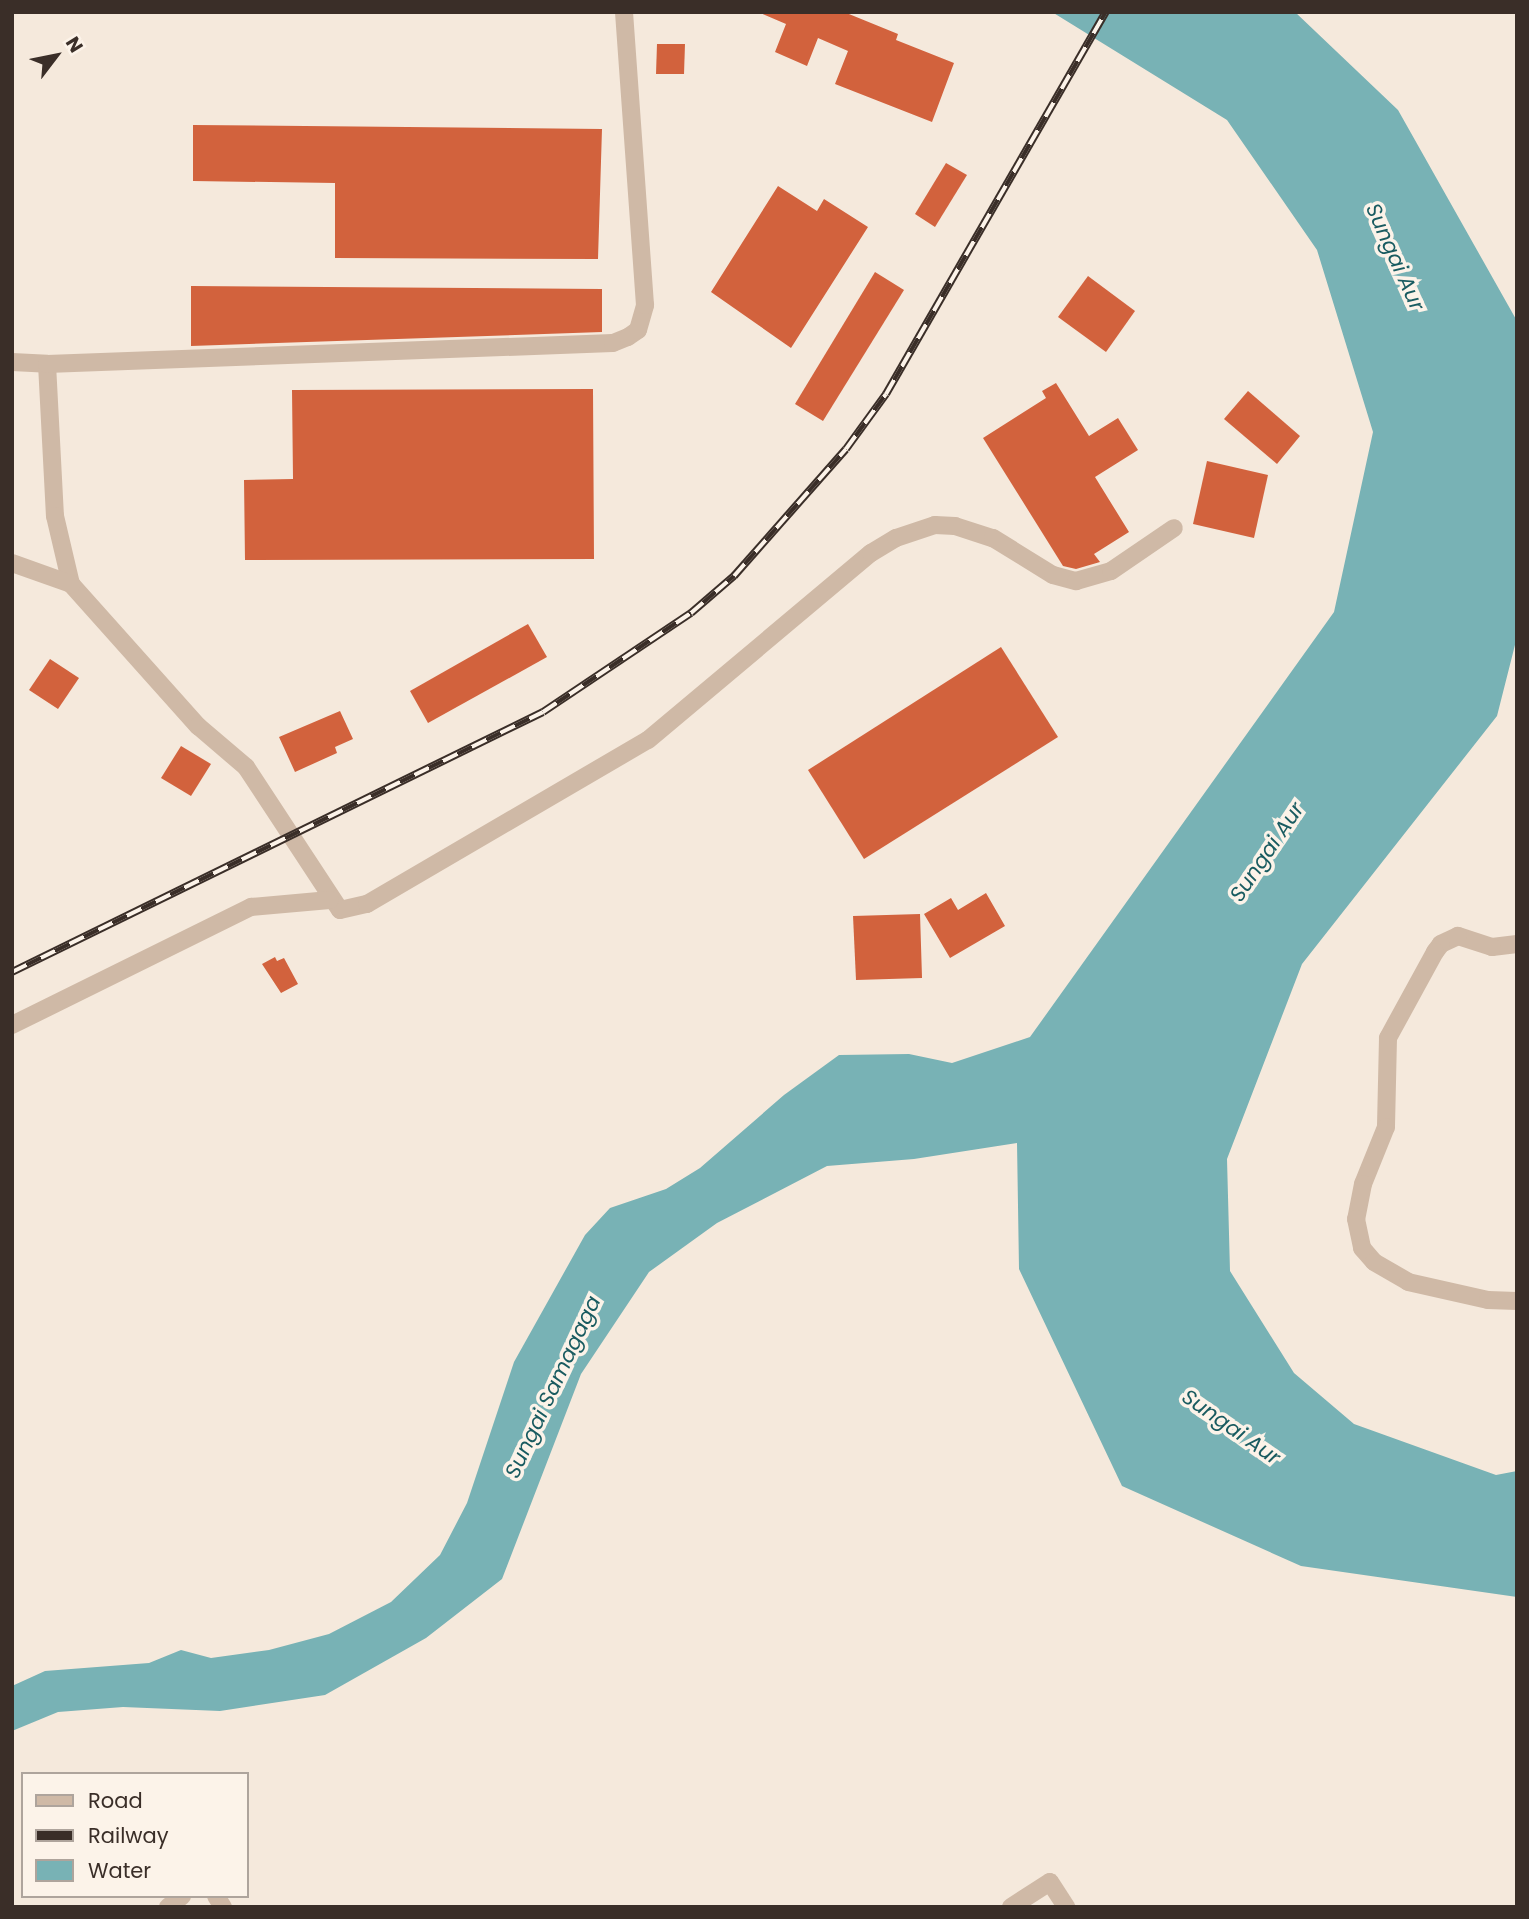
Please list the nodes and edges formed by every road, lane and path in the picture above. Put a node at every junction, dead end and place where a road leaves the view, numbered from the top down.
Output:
1 (624, 12) edge
2 (12, 362) edge
3 (47, 364) junction
4 (1174, 528) dead end
5 (12, 563) edge
6 (71, 584) junction
7 (330, 900) junction
8 (1517, 944) edge
9 (12, 1025) edge
10 (1517, 1301) edge
11 (1011, 1907) edge
12 (1066, 1907) edge

1 - 3 street
2 - 3 street
3 - 6 street
4 - 7 street
5 - 6 street
6 - 7 street
7 - 9 street
8 - 10 street
11 - 12 street

